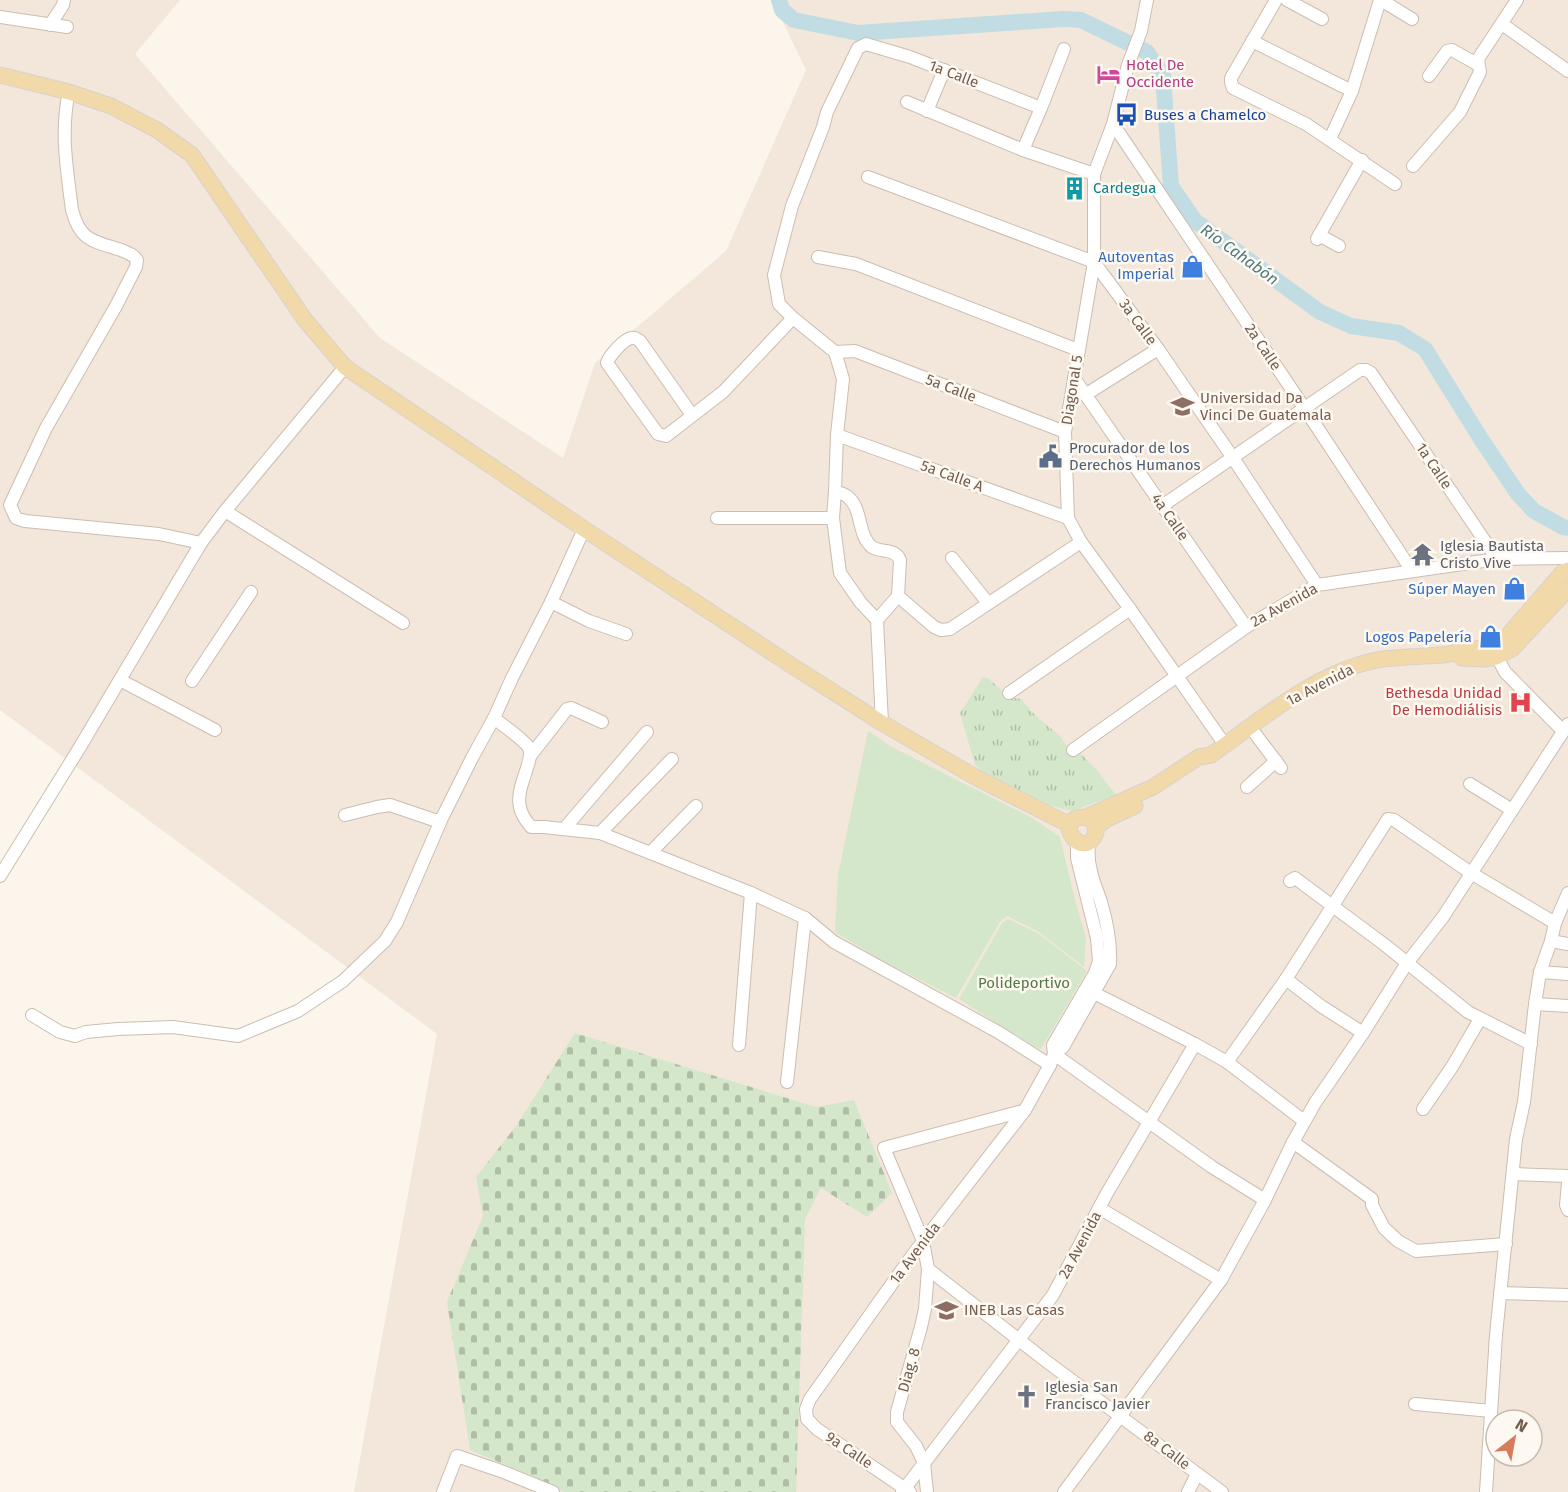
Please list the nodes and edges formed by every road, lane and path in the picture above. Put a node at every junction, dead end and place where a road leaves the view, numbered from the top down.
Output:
1 (64, 0) edge
2 (1147, 0) edge
3 (1276, 0) edge
4 (1287, 0) edge
5 (1381, 0) edge
6 (1517, 0) edge
7 (0, 17) edge
8 (1322, 18) dead end
9 (1412, 19) dead end
10 (1502, 24) junction
11 (50, 25) junction
12 (67, 27) dead end
13 (1252, 41) junction
14 (1064, 49) dead end
15 (1478, 64) junction
16 (944, 70) junction
17 (1568, 71) edge
18 (0, 75) edge
19 (1429, 76) dead end
20 (1352, 91) junction
21 (69, 92) junction
22 (907, 102) dead end
23 (1041, 108) junction
24 (927, 111) junction
25 (1113, 124) junction
26 (1330, 139) junction
27 (1023, 150) junction
28 (1362, 160) junction
29 (1413, 166) dead end
30 (1094, 174) junction
31 (868, 177) dead end
32 (1395, 184) dead end
33 (1339, 246) dead end
34 (818, 257) dead end
35 (1094, 261) junction
36 (793, 318) junction
37 (1158, 349) junction
38 (1078, 350) junction
39 (835, 352) junction
40 (345, 367) junction
41 (1074, 378) junction
42 (1085, 395) junction
43 (1305, 409) junction
44 (692, 415) junction
45 (1065, 432) junction
46 (837, 435) junction
47 (1233, 458) junction
48 (835, 491) junction
49 (1162, 507) junction
50 (225, 511) junction
51 (717, 518) dead end
52 (833, 518) junction
53 (1068, 518) junction
54 (584, 529) junction
55 (1081, 542) junction
56 (201, 543) junction
57 (1532, 557) junction
58 (952, 558) dead end
59 (1568, 558) edge
60 (1497, 559) junction
61 (1412, 571) junction
62 (1565, 571) edge
63 (1317, 585) junction
64 (1568, 589) edge
65 (251, 592) dead end
66 (898, 596) junction
67 (551, 602) junction
68 (988, 603) junction
69 (1130, 609) junction
70 (877, 620) junction
71 (403, 623) dead end
72 (1246, 627) junction
73 (626, 634) dead end
74 (1494, 652) junction
75 (1177, 676) junction
76 (120, 680) junction
77 (192, 681) dead end
78 (1009, 693) dead end
79 (494, 718) junction
80 (602, 722) dead end
81 (882, 723) junction
82 (1250, 727) junction
83 (1566, 727) edge
84 (215, 730) dead end
85 (647, 732) dead end
86 (1225, 745) junction
87 (1073, 750) dead end
88 (531, 755) junction
89 (672, 759) dead end
90 (1470, 784) dead end
91 (1246, 787) dead end
92 (696, 806) dead end
93 (1512, 810) junction
94 (345, 815) dead end
95 (440, 822) junction
96 (1091, 822) junction
97 (1070, 825) junction
98 (564, 829) junction
99 (600, 833) junction
100 (1083, 842) junction
101 (651, 852) junction
102 (1471, 873) junction
103 (0, 876) edge
104 (1290, 882) dead end
105 (752, 892) junction
106 (1568, 893) edge
107 (1334, 906) junction
108 (805, 918) junction
109 (1555, 923) junction
110 (1551, 941) junction
111 (1568, 944) edge
112 (1407, 963) junction
113 (1540, 972) junction
114 (1568, 974) edge
115 (1286, 979) junction
116 (1090, 992) junction
117 (1535, 1004) junction
118 (1568, 1006) edge
119 (32, 1015) dead end
120 (1480, 1019) junction
121 (1363, 1033) junction
122 (1196, 1044) junction
123 (1531, 1044) junction
124 (739, 1045) dead end
125 (1052, 1060) junction
126 (1227, 1062) junction
127 (787, 1082) dead end
128 (1423, 1109) dead end
129 (1024, 1110) junction
130 (1304, 1121) junction
131 (1150, 1122) junction
132 (1293, 1142) junction
133 (1513, 1174) junction
134 (1568, 1176) edge
135 (1568, 1183) edge
136 (1265, 1200) junction
137 (1099, 1208) junction
138 (1568, 1210) edge
139 (923, 1241) junction
140 (1506, 1244) junction
141 (928, 1269) junction
142 (1221, 1280) junction
143 (1500, 1293) junction
144 (1568, 1295) edge
145 (1019, 1339) junction
146 (810, 1399) joint
147 (1415, 1404) dead end
148 (1491, 1408) edge
149 (1484, 1409) edge
150 (1122, 1416) junction
151 (924, 1463) junction
152 (1487, 1468) edge
153 (1197, 1474) junction
154 (906, 1491) edge
155 (443, 1492) edge
156 (553, 1492) edge
157 (927, 1492) edge
158 (1064, 1492) edge
159 (1188, 1492) edge
160 (1222, 1492) edge
161 (1486, 1492) edge

1 - 11 street
2 - 25 street, Diagonal 5
3 - 13 street
4 - 8 street
5 - 9 street
5 - 20 street
6 - 10 street
7 - 11 street
10 - 15 street
10 - 17 street
11 - 12 street
13 - 20 street
13 - 26 street
14 - 23 street
15 - 19 street
15 - 29 street
16 - 23 street, 1a Calle
16 - 24 street
16 - 36 street, 1a Calle
18 - 21 main road
20 - 26 street
21 - 40 main road
21 - 56 street
22 - 24 street
23 - 27 street
24 - 27 street
25 - 30 street, Diagonal 5
25 - 43 street, 2a Calle
26 - 28 street
27 - 30 street
28 - 32 street
28 - 33 street
30 - 35 street, Diagonal 5
31 - 35 street
34 - 38 street
35 - 37 street, 3a Calle
35 - 38 street, Diagonal 5
36 - 39 street
36 - 44 street
37 - 42 street
37 - 47 street, 3a Calle
38 - 41 street, Diagonal 5
39 - 45 street, 5a Calle
39 - 46 street
40 - 50 street
40 - 54 main road
41 - 42 street, 4a Calle
41 - 45 street, Diagonal 5
42 - 49 street, 4a Calle
43 - 47 street
43 - 60 street, 1a Calle
43 - 61 street, 2a Calle
44 - 44 street
45 - 53 street, Diagonal 5
46 - 48 street
46 - 53 street, 5a Calle A
47 - 49 street
47 - 63 street, 3a Calle
48 - 52 street
48 - 66 street
49 - 72 street, 4a Calle
50 - 56 street
50 - 71 street
51 - 52 street
52 - 70 street
53 - 55 street, Diagonal 5
54 - 67 street
54 - 81 main road
55 - 68 street
55 - 69 street, Diagonal 5
56 - 76 street
57 - 59 street, 2a Avenida
57 - 60 street, 2a Avenida
57 - 62 street
58 - 68 street
60 - 61 street, 2a Avenida
61 - 63 street, 2a Avenida
62 - 74 main road
63 - 72 street, 2a Avenida
64 - 74 main road
65 - 77 street
66 - 68 street
66 - 70 street
67 - 73 street
67 - 79 street
69 - 75 street, Diagonal 5
69 - 78 street
70 - 81 street
72 - 75 street, 2a Avenida
74 - 82 main road, 1a Avenida
74 - 83 street
75 - 86 street, Diagonal 5
75 - 87 street, 2a Avenida
76 - 84 street
76 - 103 street
79 - 88 street
79 - 95 street
80 - 88 street
81 - 97 main road
82 - 86 main road, 1a Avenida
82 - 91 street
83 - 93 street
85 - 98 street
86 - 96 main road, 1a Avenida
88 - 98 street
89 - 99 street
90 - 93 street
92 - 101 street
93 - 102 street
94 - 95 street
95 - 119 street
96 - 97 main road
96 - 100 main road
97 - 100 main road
98 - 99 street
99 - 101 street
100 - 116 street, 1a Avenida
101 - 105 street
102 - 107 street
102 - 109 street
102 - 112 street
104 - 107 street
105 - 108 street
105 - 124 street
106 - 109 street
107 - 112 street
107 - 115 street
108 - 125 street
108 - 127 street
109 - 110 street
110 - 111 street
110 - 113 street
112 - 120 street
112 - 121 street
113 - 114 street
113 - 117 street
115 - 121 street
115 - 126 street
116 - 122 street
116 - 125 street, 1a Avenida
117 - 118 street
117 - 123 street
120 - 123 street
120 - 128 street
121 - 130 street
122 - 126 street
122 - 131 street, 2a Avenida
123 - 133 street
125 - 129 street, 1a Avenida
125 - 131 street
126 - 130 street
129 - 139 street, 1a Avenida
129 - 139 street
130 - 132 street
131 - 136 street
131 - 137 street, 2a Avenida
132 - 136 street
132 - 140 street
133 - 134 street
133 - 140 street
135 - 138 street
136 - 142 street
137 - 142 street
137 - 145 street, 2a Avenida
139 - 141 street
139 - 146 street, 1a Avenida
140 - 143 street
141 - 145 street, 8a Calle
141 - 151 street, Diag. 8
142 - 150 street
143 - 144 street
143 - 148 street
145 - 150 street, 8a Calle
145 - 151 street, 2a Avenida
146 - 154 street, 9a Calle
147 - 149 street
150 - 153 street, 8a Calle
150 - 158 street
151 - 154 street, 2a Avenida
151 - 157 street
152 - 161 street
153 - 159 street
153 - 160 street, 8a Calle
155 - 156 street

